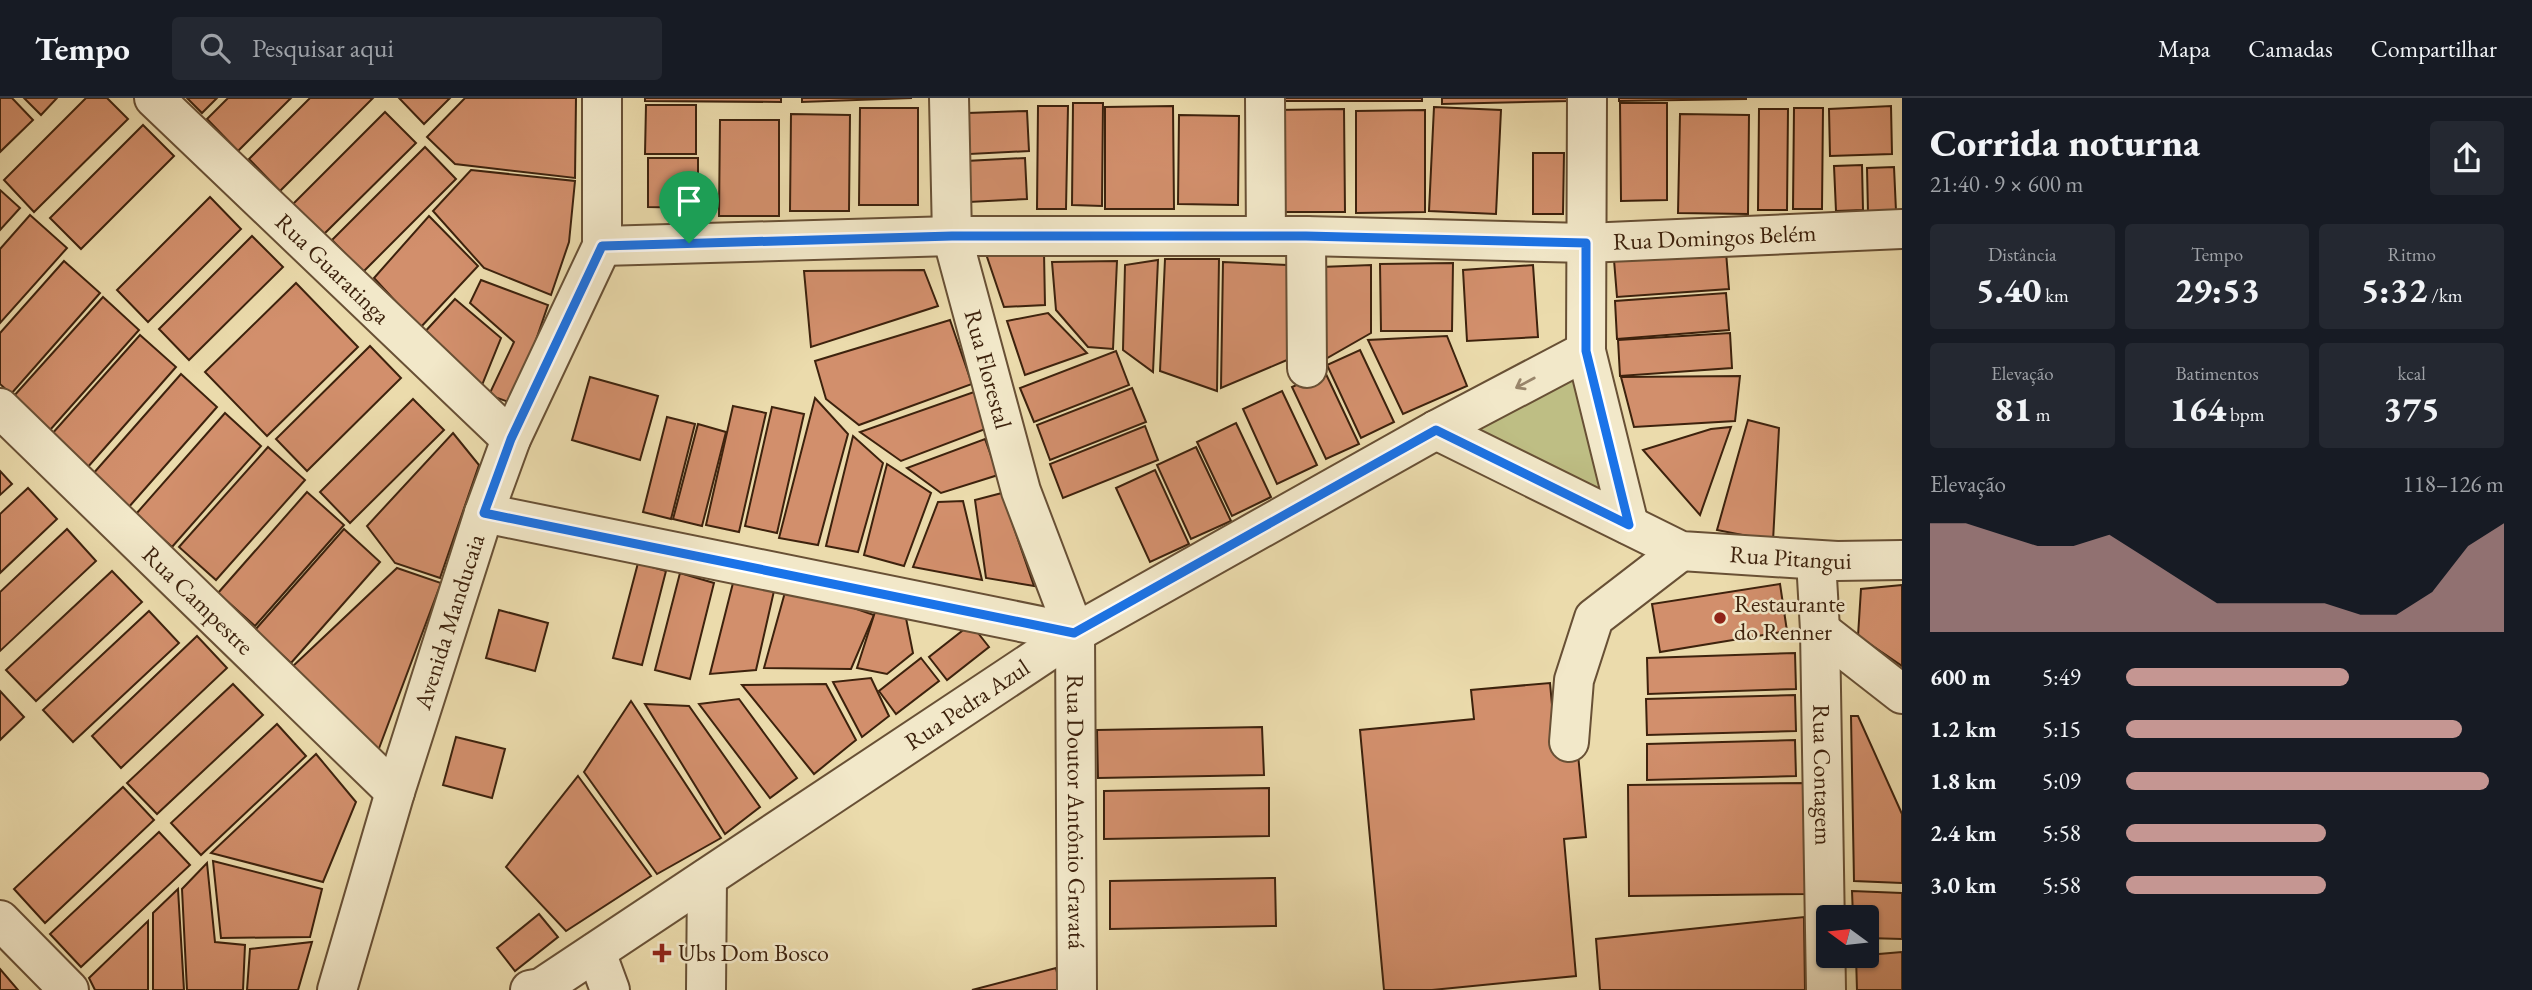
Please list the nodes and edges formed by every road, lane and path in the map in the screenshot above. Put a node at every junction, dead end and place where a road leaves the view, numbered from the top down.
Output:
1 (154, 98) edge
2 (603, 98) edge
3 (949, 98) edge
4 (1265, 98) edge
5 (1587, 98) edge
6 (1902, 229) edge
7 (952, 236) junction
8 (1266, 236) junction
9 (1306, 236) junction
10 (1586, 243) junction
11 (602, 246) junction
12 (1586, 351) junction
13 (1307, 368) dead end
14 (0, 408) edge
15 (1436, 430) junction
16 (511, 439) junction
17 (484, 513) junction
18 (1629, 525) junction
19 (1681, 551) junction
20 (1902, 559) edge
21 (1816, 560) junction
22 (1820, 630) junction
23 (1074, 633) junction
24 (1902, 694) edge
25 (1569, 742) dead end
26 (395, 792) junction
27 (707, 878) junction
28 (0, 920) edge
29 (596, 952) junction
30 (69, 990) edge
31 (337, 990) edge
32 (530, 990) edge
33 (610, 990) edge
34 (706, 990) edge
35 (1077, 990) edge
36 (1826, 990) edge

1 - 16 street, Rua Guaratinga
2 - 11 street, Avenida Manducaia
3 - 7 street, Rua Florestal
4 - 8 street
5 - 10 street
6 - 10 street, Rua Domingos Belém
7 - 8 street, Rua Domingos Belém
7 - 11 street, Rua Domingos Belém
7 - 23 street, Rua Florestal
8 - 9 street, Rua Domingos Belém
9 - 10 street, Rua Domingos Belém
9 - 13 street
10 - 12 street
11 - 16 street, Avenida Manducaia
12 -> 15 street, Rua Pedra Azul
12 - 18 street
14 - 26 street, Rua Campestre
15 - 18 street
15 - 23 street, Rua Pedra Azul
16 - 17 street, Avenida Manducaia
17 - 23 street
17 - 26 street, Avenida Manducaia
18 - 19 street
19 - 21 street, Rua Pitangui
19 - 25 street
20 - 21 street, Rua Pitangui
21 - 22 street, Rua Contagem
22 - 24 street
22 - 36 street, Rua Contagem
23 - 27 street, Rua Pedra Azul
23 - 35 street, Rua Doutor Antônio Gravatá
26 - 31 street, Avenida Manducaia
27 - 29 street, Rua Pedra Azul
27 - 34 street
28 - 30 street
29 - 32 street, Rua Pedra Azul
29 - 33 street

